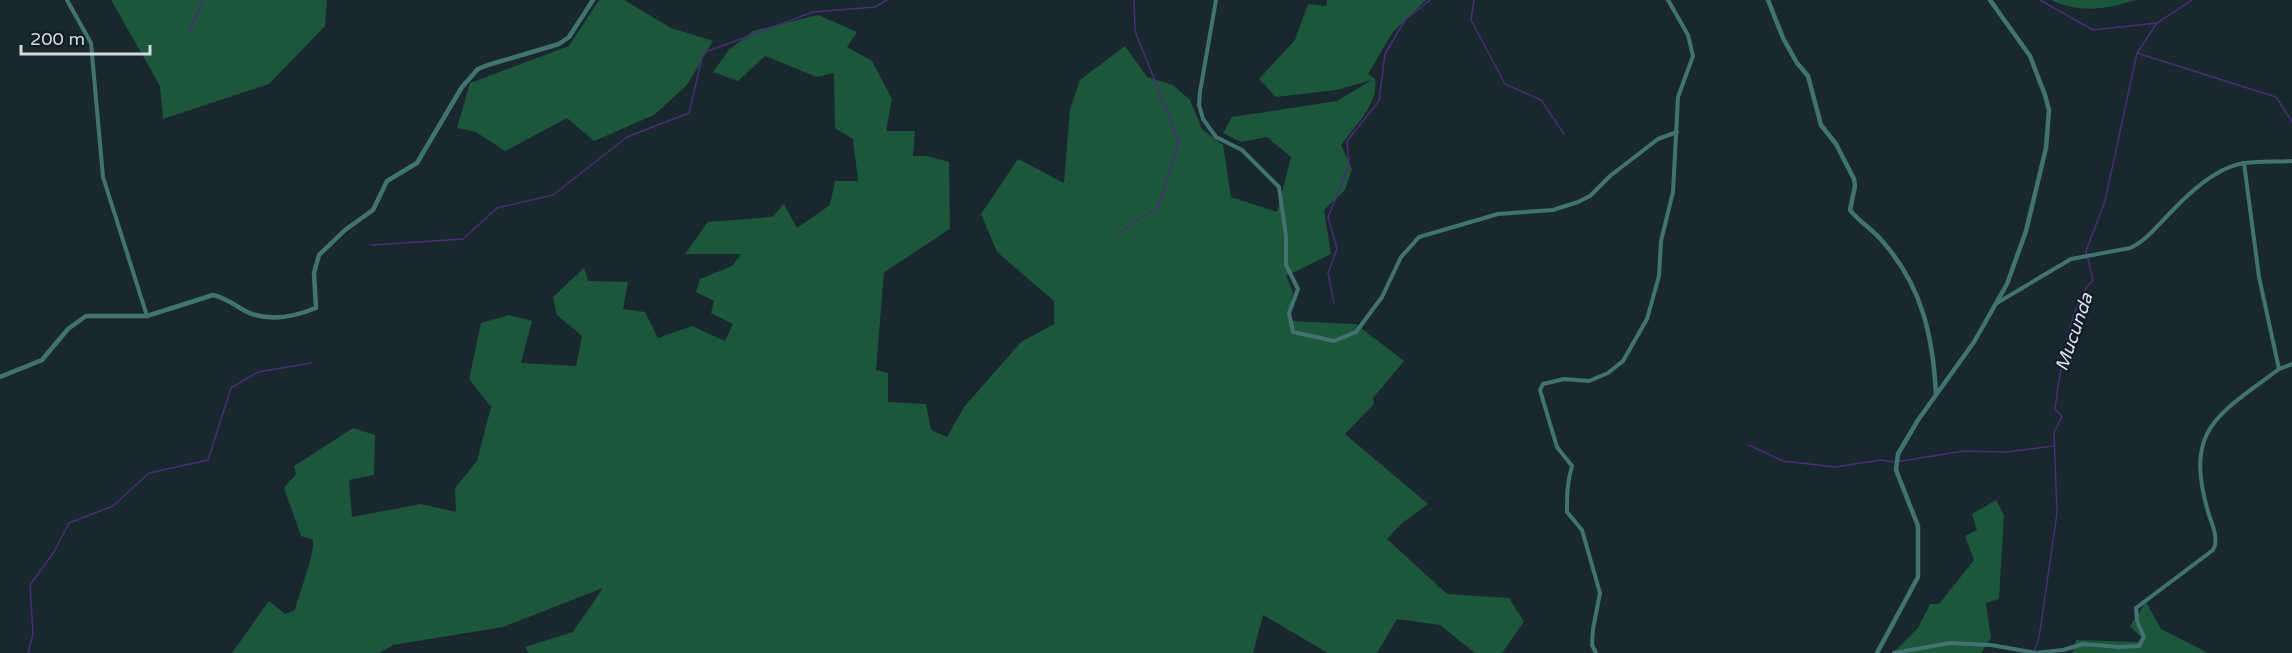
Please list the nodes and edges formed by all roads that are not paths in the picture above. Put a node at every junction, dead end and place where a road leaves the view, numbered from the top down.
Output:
1 (67, 0) edge
2 (593, 0) edge
3 (1216, 0) edge
4 (1668, 0) edge
5 (1768, 0) edge
6 (1990, 0) edge
7 (1677, 132) junction
8 (2292, 161) edge
9 (2244, 163) junction
10 (1997, 304) junction
11 (147, 316) junction
12 (2292, 364) edge
13 (2278, 369) junction
14 (0, 377) edge
15 (1936, 395) junction
16 (2030, 652) edge
17 (1596, 653) edge
18 (1877, 653) edge
19 (1894, 653) edge
20 (2036, 653) edge

1 - 11 street
2 - 11 street
3 - 7 street
4 - 7 street
5 - 15 street
6 - 10 street
7 - 17 street
8 - 9 street
9 - 10 street
9 - 13 street
10 - 15 street
11 - 14 street
12 - 13 street
13 - 20 street
15 - 18 street
16 - 19 street
16 - 20 street

